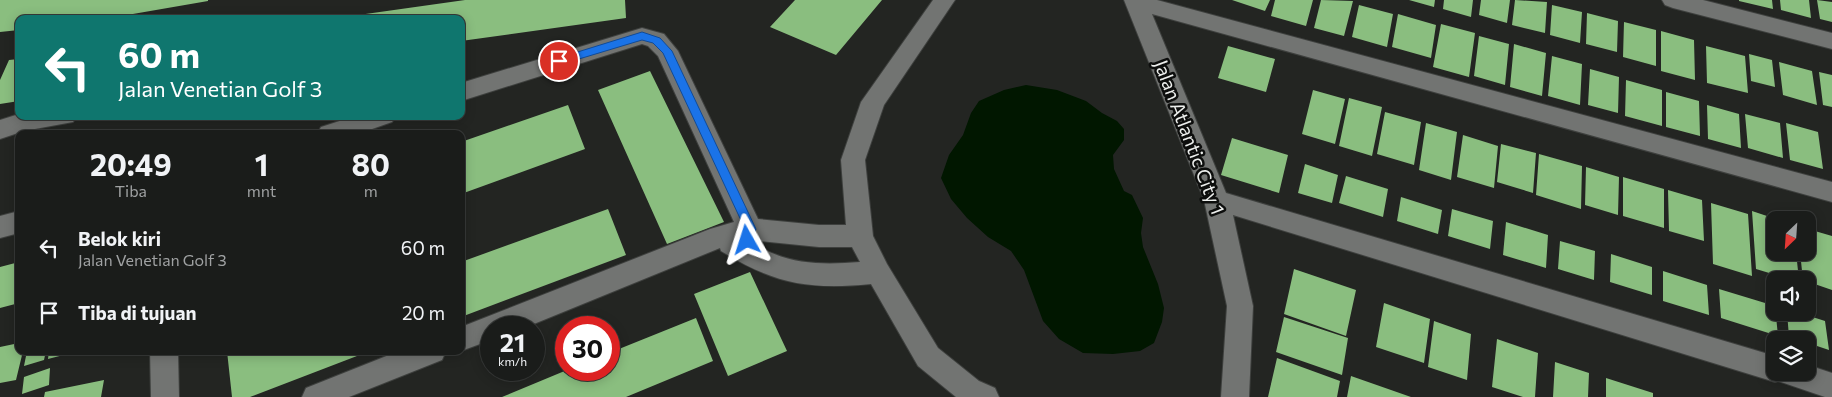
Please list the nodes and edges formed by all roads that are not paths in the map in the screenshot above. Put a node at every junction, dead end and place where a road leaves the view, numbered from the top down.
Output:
1 (944, 0) edge
2 (1673, 0) edge
3 (1136, 1) edge
4 (1832, 41) edge
5 (526, 71) junction
6 (465, 77) edge
7 (465, 91) edge
8 (35, 120) edge
9 (372, 120) edge
10 (0, 130) edge
11 (341, 130) edge
12 (1832, 192) edge
13 (1218, 200) junction
14 (15, 223) edge
15 (0, 227) edge
16 (860, 236) junction
17 (747, 240) junction
18 (878, 272) junction
19 (521, 316) edge
20 (480, 332) edge
21 (465, 338) edge
22 (164, 355) edge
23 (422, 355) edge
24 (1766, 365) edge
25 (1816, 381) edge
26 (1832, 386) edge
27 (165, 397) edge
28 (316, 397) edge
29 (985, 397) edge
30 (1235, 397) edge

1 - 16 street
2 - 4 street
3 - 12 street
3 - 13 street, Jalan Atlantic City 1
5 - 6 street
5 - 7 street
5 - 17 street
8 - 10 street
9 - 11 street
13 - 24 street
13 - 30 street, Jalan Atlantic City 1
14 - 15 street
16 - 17 street
16 - 18 street
17 - 18 street
17 - 19 street
18 - 29 street
20 - 21 street
22 - 27 street
23 - 28 street
25 - 26 street

